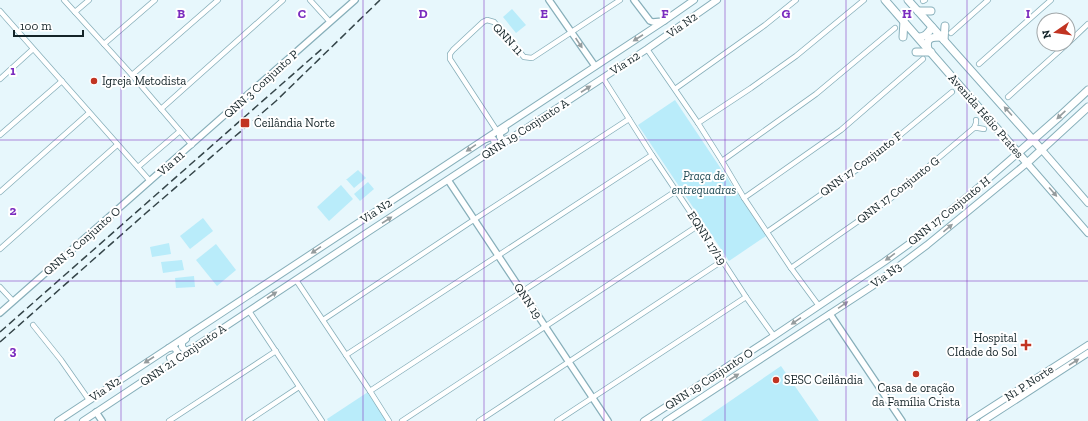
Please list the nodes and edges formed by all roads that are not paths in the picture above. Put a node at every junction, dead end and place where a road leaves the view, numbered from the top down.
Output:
1 (64, 0) edge
2 (89, 0) edge
3 (154, 0) edge
4 (218, 0) edge
5 (283, 0) edge
6 (310, 0) edge
7 (355, 0) edge
8 (549, 0) edge
9 (620, 0) edge
10 (634, 0) edge
11 (694, 0) edge
12 (711, 0) edge
13 (717, 0) edge
14 (796, 0) edge
15 (864, 0) edge
16 (885, 0) edge
17 (908, 0) edge
18 (988, 0) edge
19 (1051, 0) edge
20 (0, 11) edge
21 (918, 11) junction
22 (931, 11) dead end
23 (75, 12) junction
24 (5, 17) junction
25 (664, 21) junction
26 (904, 21) junction
27 (0, 22) edge
28 (330, 22) junction
29 (1088, 24) edge
30 (945, 26) dead end
31 (932, 27) junction
32 (895, 28) dead end
33 (572, 32) junction
34 (951, 33) dead end
35 (670, 34) junction
36 (1076, 36) edge
37 (904, 37) dead end
38 (918, 37) junction
39 (943, 39) junction
40 (104, 44) junction
41 (33, 49) junction
42 (647, 49) junction
43 (929, 50) junction
44 (916, 52) dead end
45 (1059, 52) edge
46 (923, 59) dead end
47 (979, 64) dead end
48 (595, 66) junction
49 (132, 75) junction
50 (0, 78) edge
51 (603, 78) junction
52 (62, 81) junction
53 (675, 89) junction
54 (1088, 90) edge
55 (952, 92) dead end
56 (1008, 97) dead end
57 (1088, 107) edge
58 (161, 109) junction
59 (89, 113) junction
60 (629, 119) junction
61 (976, 120) dead end
62 (698, 123) junction
63 (974, 128) junction
64 (984, 129) dead end
65 (180, 131) junction
66 (498, 133) junction
67 (0, 135) edge
68 (511, 138) junction
69 (483, 140) junction
70 (1033, 140) junction
71 (117, 145) junction
72 (192, 145) junction
73 (1042, 150) junction
74 (1018, 153) junction
75 (652, 155) junction
76 (722, 160) junction
77 (1027, 163) junction
78 (138, 167) junction
79 (449, 179) junction
80 (150, 181) junction
81 (676, 191) junction
82 (0, 192) edge
83 (973, 192) junction
84 (402, 194) junction
85 (744, 198) junction
86 (1088, 203) edge
87 (475, 219) junction
88 (700, 225) junction
89 (368, 232) junction
90 (767, 232) junction
91 (1088, 232) edge
92 (337, 236) junction
93 (909, 244) junction
94 (927, 245) junction
95 (0, 249) edge
96 (499, 255) junction
97 (722, 261) junction
98 (791, 268) junction
99 (302, 275) junction
100 (296, 280) junction
101 (0, 287) edge
102 (870, 287) junction
103 (522, 292) junction
104 (746, 297) junction
105 (13, 301) junction
106 (819, 306) junction
107 (224, 311) junction
108 (249, 311) junction
109 (0, 313) edge
110 (830, 314) junction
111 (323, 320) junction
112 (33, 325) dead end
113 (545, 326) junction
114 (785, 329) junction
115 (774, 336) junction
116 (1088, 345) edge
117 (193, 348) junction
118 (162, 351) junction
119 (276, 351) junction
120 (1088, 353) edge
121 (346, 355) junction
122 (569, 362) junction
123 (701, 384) junction
124 (721, 386) junction
125 (299, 387) junction
126 (130, 390) junction
127 (370, 391) junction
128 (593, 397) junction
129 (89, 400) junction
130 (96, 412) junction
131 (59, 421) edge
132 (82, 421) edge
133 (102, 421) edge
134 (169, 421) edge
135 (248, 421) edge
136 (322, 421) edge
137 (389, 421) edge
138 (402, 421) edge
139 (479, 421) edge
140 (557, 421) edge
141 (608, 421) edge
142 (644, 421) edge
143 (661, 421) edge
144 (666, 421) edge
145 (902, 421) edge
146 (970, 421) edge
147 (983, 421) edge

1 - 23 street
2 - 23 street
3 - 40 street
4 - 49 street
5 - 58 street
6 - 28 street
7 - 28 street, QNN 3 Conjunto P
8 - 33 street
9 - 33 street
10 - 25 street
11 - 25 main road, Via N2
12 - 35 main road
13 - 35 main road, Via N2
14 - 53 street
15 - 62 street
16 - 26 main road, Avenida Hélio Prates
17 - 21 main road, Avenida Hélio Prates
18 - 34 street
19 - 47 street
20 - 24 street
21 - 22 main road
21 - 31 main road, Avenida Hélio Prates
23 - 40 street
24 - 27 street
24 - 41 street
25 -> 48 main road, Via N2
26 - 37 main road
26 - 38 main road, Avenida Hélio Prates
28 - 72 street, QNN 3 Conjunto P
29 - 36 street
30 - 39 main road
31 - 38 main road
31 - 39 main road, Avenida Hélio Prates
32 - 76 street
33 -> 48 street
33 - 66 street, QNN 11
35 - 42 main road, Via N2
38 - 43 main road, Avenida Hélio Prates
39 - 43 main road
70 -> 39 main road, Avenida Hélio Prates
40 - 49 street
41 - 50 street
41 - 52 street
42 - 51 main road, Via n2
42 - 53 street
43 - 44 main road
43 - 74 main road, Avenida Hélio Prates
45 - 56 street
46 - 85 street
48 - 66 main road, Via N2
49 - 58 street
51 - 60 street, EQNN 17/19
68 -> 51 main road, QNN 19 Conjunto A
52 - 59 street
52 - 67 street
53 - 62 street
54 -> 70 main road
55 - 90 street, QNN 17 Conjunto F
57 - 73 main road, Via N3
58 - 65 street
59 - 71 street
59 - 82 street
60 - 75 street, EQNN 17/19
60 - 87 street
61 - 63 street
62 - 76 street
63 - 64 street
63 - 98 street, QNN 17 Conjunto G
65 - 72 street
65 - 78 street
66 - 68 main road
66 - 69 main road, Via N2
68 - 79 main road, QNN 19 Conjunto A
69 - 79 main road
69 -> 84 main road, Via N2
70 - 73 main road, Avenida Hélio Prates
70 - 74 main road
71 - 78 street
71 - 95 street
72 - 80 street, Via n1
73 - 77 main road, Via N3
73 - 86 main road, Avenida Hélio Prates
74 - 77 main road, Avenida Hélio Prates
74 - 83 main road, QNN 17 Conjunto H
75 - 81 street, EQNN 17/19
75 - 96 street
76 - 85 street
77 -> 91 main road, Avenida Hélio Prates
94 -> 77 main road, Via N3
78 - 80 street
79 - 87 street, QNN 19
89 -> 79 main road
80 - 105 street, QNN 5 Conjunto O
81 - 88 street, EQNN 17/19
81 - 103 street
83 - 93 main road, QNN 17 Conjunto H
83 - 94 main road
84 - 89 main road
84 - 92 main road, Via N2
85 - 90 street
87 - 96 street, QNN 19
87 - 111 street
88 - 97 street, EQNN 17/19
88 - 113 street
89 - 99 main road
90 - 98 street
92 - 99 main road
92 -> 107 main road, Via N2
93 - 102 main road
93 -> 106 main road, QNN 17 Conjunto H
94 - 102 main road, Via N3
96 - 103 street, QNN 19
96 - 121 street
97 - 104 street, EQNN 17/19
97 - 122 street
98 - 106 street
99 - 100 main road
108 -> 100 main road
100 - 111 street
101 - 105 street
110 -> 102 main road, Via N3
103 - 113 street, QNN 19
103 - 127 street
104 - 115 street, EQNN 17/19
104 - 128 street
105 - 109 street, QNN 5 Conjunto O
106 -> 114 main road
107 - 117 main road
107 - 118 main road, Via N2
108 - 117 main road, QNN 21 Conjunto A
108 - 119 street
124 -> 110 main road, Via N3
110 - 145 street
111 - 121 street
112 - 129 street
113 - 122 street, QNN 19
113 - 138 street
114 - 115 main road
114 - 124 main road
115 - 123 main road, QNN 19 Conjunto O
116 - 146 main road, N1 P Norte
117 - 126 main road, QNN 21 Conjunto A
118 - 126 main road
118 -> 129 main road, Via N2
119 - 125 street
119 - 134 street
147 -> 120 main road, N1 P Norte
121 - 127 street
122 - 128 street, QNN 19
122 - 139 street
123 - 142 main road, QNN 19 Conjunto O
123 - 143 main road
124 - 144 main road, Via N3
125 - 135 street
125 - 136 street
126 - 130 main road, QNN 21 Conjunto A
127 - 137 street
128 - 140 street
128 - 141 street, QNN 19
129 - 131 main road, Via N2
130 - 132 main road, QNN 21 Conjunto A
130 - 133 street

